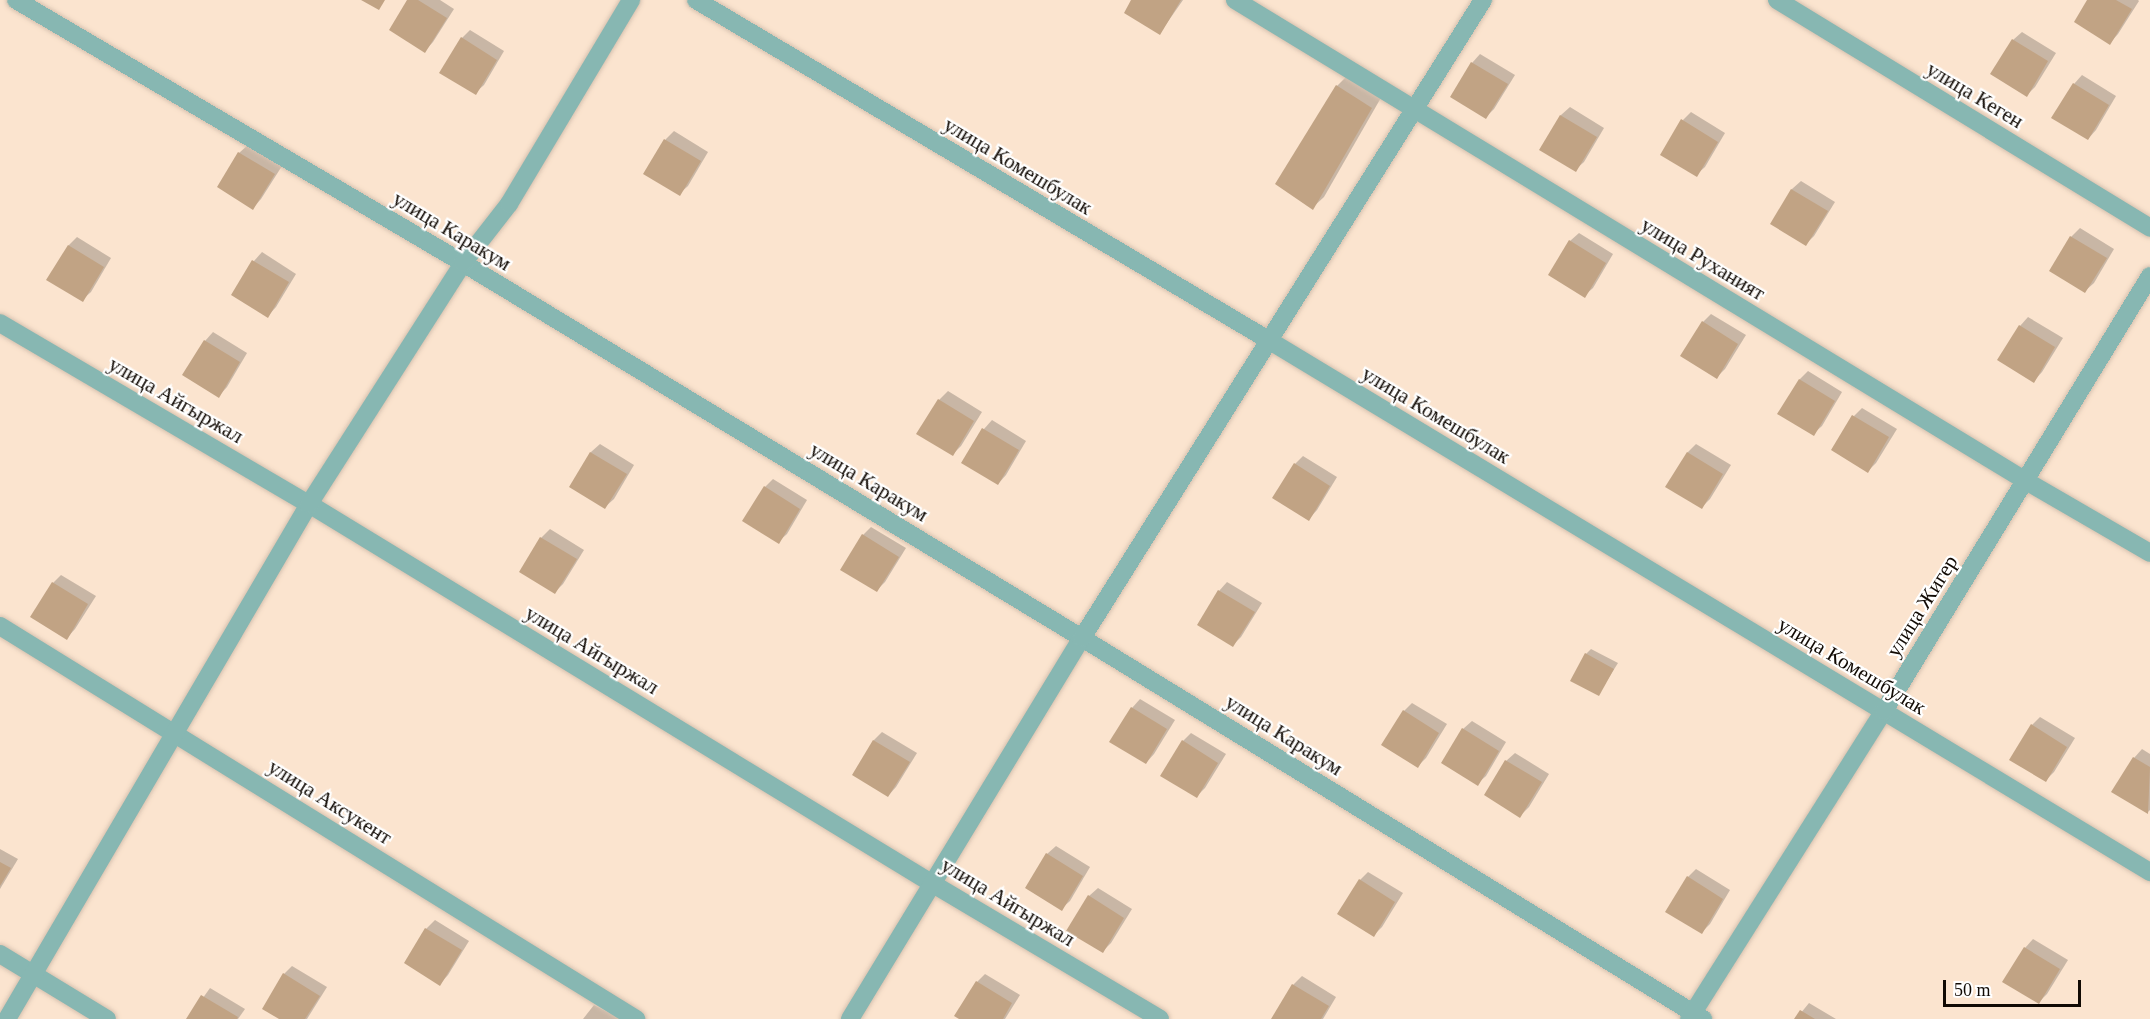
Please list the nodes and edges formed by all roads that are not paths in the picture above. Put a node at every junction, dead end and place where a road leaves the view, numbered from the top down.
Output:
1 (16, 0) edge
2 (632, 0) edge
3 (696, 0) edge
4 (1235, 0) edge
5 (1483, 0) edge
6 (1777, 0) edge
7 (1415, 111) junction
8 (2150, 228) edge
9 (463, 263) junction
10 (2150, 276) edge
11 (0, 323) edge
12 (1270, 341) junction
13 (2026, 481) junction
14 (309, 504) junction
15 (2150, 553) edge
16 (0, 626) edge
17 (1082, 638) junction
18 (1884, 711) junction
19 (175, 732) junction
20 (2150, 872) edge
21 (933, 884) junction
22 (0, 954) edge
23 (34, 975) junction
24 (1695, 1017) edge
25 (7, 1019) edge
26 (107, 1019) edge
27 (636, 1019) edge
28 (850, 1019) edge
29 (1160, 1019) edge

1 - 9 street, улица Каракум
2 - 9 street
3 - 12 street, улица Комешбулак
4 - 7 street, улица Руханият
5 - 7 street
6 - 8 street, улица Кеген
7 - 12 street
7 - 13 street, улица Руханият
9 - 14 street
9 - 17 street, улица Каракум
10 - 13 street, улица Жигер
11 - 14 street, улица Айгыржал
12 - 17 street
12 - 18 street, улица Комешбулак
13 - 15 street, улица Руханият
13 - 18 street, улица Жигер
14 - 19 street
14 - 21 street, улица Айгыржал
16 - 19 street, улица Аксукент
17 - 21 street
17 - 24 street, улица Каракум
18 - 20 street, улица Комешбулак
18 - 24 street, улица Жигер
19 - 23 street
19 - 27 street, улица Аксукент
21 - 28 street
21 - 29 street, улица Айгыржал
22 - 23 street
23 - 25 street
23 - 26 street

